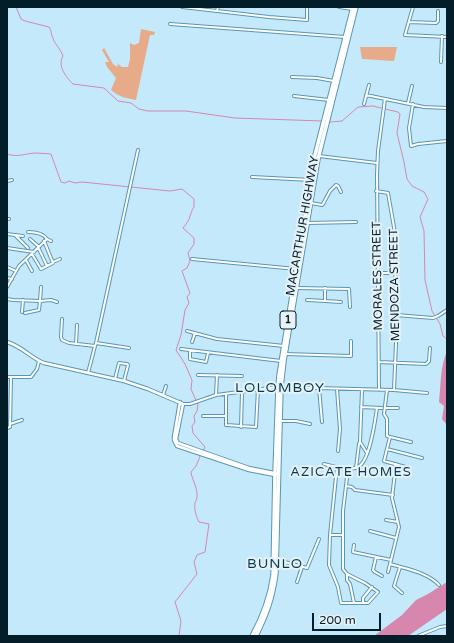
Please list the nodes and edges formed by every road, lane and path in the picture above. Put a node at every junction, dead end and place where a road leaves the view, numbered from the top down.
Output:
1 (182, 7) edge
2 (218, 7) edge
3 (307, 7) edge
4 (339, 7) edge
5 (413, 7) edge
6 (353, 8) edge
7 (217, 10) junction
8 (438, 11) dead end
9 (409, 22) junction
10 (170, 24) dead end
11 (442, 36) junction
12 (345, 37) junction
13 (447, 37) edge
14 (441, 62) dead end
15 (292, 78) dead end
16 (334, 81) junction
17 (369, 85) dead end
18 (412, 86) dead end
19 (366, 95) junction
20 (294, 96) dead end
21 (385, 99) junction
22 (329, 100) junction
23 (408, 103) junction
24 (364, 104) dead end
25 (413, 104) junction
26 (447, 108) edge
27 (447, 142) edge
28 (138, 150) dead end
29 (317, 156) junction
30 (377, 163) junction
31 (252, 177) dead end
32 (12, 180) dead end
33 (311, 180) junction
34 (7, 181) edge
35 (376, 191) junction
36 (341, 192) dead end
37 (309, 203) junction
38 (356, 222) dead end
39 (305, 223) junction
40 (28, 232) dead end
41 (7, 234) edge
42 (15, 236) junction
43 (23, 236) dead end
44 (30, 239) dead end
45 (47, 239) junction
46 (44, 241) junction
47 (51, 241) dead end
48 (39, 247) junction
49 (7, 248) edge
50 (28, 248) dead end
51 (33, 253) junction
52 (60, 259) dead end
53 (192, 259) dead end
54 (26, 260) junction
55 (53, 262) junction
56 (47, 266) junction
57 (7, 267) edge
58 (298, 269) junction
59 (16, 271) junction
60 (32, 272) dead end
61 (378, 272) junction
62 (395, 272) junction
63 (7, 278) edge
64 (12, 279) junction
65 (7, 287) edge
66 (41, 287) dead end
67 (294, 288) junction
68 (325, 288) junction
69 (7, 298) edge
70 (23, 300) junction
71 (307, 300) dead end
72 (40, 301) junction
73 (325, 301) junction
74 (58, 302) dead end
75 (341, 302) dead end
76 (350, 307) dead end
77 (447, 310) edge
78 (22, 312) dead end
79 (26, 313) dead end
80 (396, 315) junction
81 (62, 319) dead end
82 (77, 325) dead end
83 (187, 331) dead end
84 (195, 333) junction
85 (351, 341) dead end
86 (7, 342) edge
87 (192, 342) dead end
88 (76, 344) junction
89 (95, 344) junction
90 (285, 346) junction
91 (129, 348) dead end
92 (430, 348) dead end
93 (181, 349) dead end
94 (190, 350) junction
95 (208, 353) junction
96 (286, 354) junction
97 (39, 361) junction
98 (283, 361) junction
99 (379, 362) junction
100 (395, 362) junction
101 (88, 373) junction
102 (198, 374) dead end
103 (217, 375) junction
104 (242, 376) dead end
105 (7, 377) edge
106 (11, 377) junction
107 (115, 379) junction
108 (124, 381) junction
109 (166, 386) dead end
110 (279, 387) junction
111 (319, 388) junction
112 (258, 389) junction
113 (337, 389) junction
114 (362, 389) junction
115 (379, 390) junction
116 (387, 390) junction
117 (394, 390) junction
118 (242, 391) junction
119 (427, 393) dead end
120 (226, 394) junction
121 (164, 395) junction
122 (216, 395) junction
123 (181, 403) junction
124 (362, 407) junction
125 (377, 408) junction
126 (382, 408) dead end
127 (386, 408) junction
128 (398, 408) dead end
129 (203, 416) dead end
130 (226, 416) junction
131 (22, 420) dead end
132 (280, 421) junction
133 (322, 422) dead end
134 (10, 424) junction
135 (310, 424) dead end
136 (241, 427) junction
137 (7, 428) edge
138 (390, 437) junction
139 (360, 442) junction
140 (411, 442) dead end
141 (388, 449) junction
142 (338, 451) dead end
143 (368, 453) junction
144 (422, 458) dead end
145 (324, 464) dead end
146 (396, 464) junction
147 (337, 467) junction
148 (356, 468) junction
149 (409, 468) dead end
150 (348, 469) junction
151 (277, 475) junction
152 (346, 486) junction
153 (392, 495) junction
154 (386, 520) dead end
155 (398, 522) junction
156 (370, 531) dead end
157 (330, 535) junction
158 (342, 535) junction
159 (396, 538) junction
160 (319, 539) dead end
161 (354, 545) dead end
162 (376, 557) junction
163 (275, 560) junction
164 (391, 560) junction
165 (390, 564) junction
166 (302, 567) junction
167 (400, 567) junction
168 (388, 572) dead end
169 (347, 574) junction
170 (382, 576) dead end
171 (297, 582) dead end
172 (439, 585) dead end
173 (372, 587) junction
174 (402, 593) dead end
175 (354, 603) junction
176 (363, 603) junction
177 (447, 626) edge
178 (252, 636) edge
179 (256, 636) edge
180 (418, 636) edge

1 - 7 street
2 - 7 street
3 - 7 street
4 - 6 street
5 - 9 street
6 - 12 highway, MACARTHUR HIGHWAY / 1
6 - 29 highway, MACARTHUR HIGHWAY / 1
8 - 9 street
9 - 11 street
10 - 12 street
11 - 13 street
11 - 14 street
12 - 16 highway, MACARTHUR HIGHWAY / 1
15 - 16 street
16 - 22 highway, MACARTHUR HIGHWAY / 1
17 - 19 street
18 - 23 street
19 - 21 street
19 - 24 street
20 - 22 street
21 - 23 street
21 - 30 street, MORALES STREET
22 - 29 highway, MACARTHUR HIGHWAY / 1
23 - 25 street
25 - 26 street
25 - 27 street
28 - 89 street
29 - 30 street
29 - 33 highway, MACARTHUR HIGHWAY / 1
29 - 37 highway, MACARTHUR HIGHWAY / 1
30 - 35 street, MORALES STREET
31 - 33 street
32 - 34 street
33 - 37 highway, MACARTHUR HIGHWAY / 1
35 - 61 street, MORALES STREET
35 - 62 street, MENDOZA STREET
36 - 37 street
37 - 39 highway, MACARTHUR HIGHWAY / 1
38 - 39 street
39 - 58 highway, MACARTHUR HIGHWAY / 1
40 - 45 street
41 - 42 street
42 - 43 street
42 - 50 street
44 - 48 street
45 - 46 street
45 - 47 street
46 - 48 street
46 - 55 street
48 - 51 street
48 - 56 street
49 - 51 street
51 - 54 street
51 - 56 street
52 - 55 street
53 - 58 street
54 - 59 street
54 - 60 street
55 - 56 street
57 - 59 street
58 - 67 highway, MACARTHUR HIGHWAY / 1
59 - 64 street
61 - 62 street
61 - 99 street, MORALES STREET
62 - 80 street, MENDOZA STREET
63 - 64 street
64 - 65 street
66 - 72 street
67 - 68 street
67 - 90 highway, MACARTHUR HIGHWAY / 1
68 - 73 street
68 - 76 street
69 - 70 street
70 - 72 street
70 - 78 street
71 - 73 street
72 - 74 street
72 - 79 street
73 - 75 street
77 - 80 street
80 - 100 street, MENDOZA STREET
81 - 88 street
82 - 88 street
83 - 84 street
84 - 87 street
84 - 90 street
85 - 96 street
86 - 97 street
88 - 89 street
89 - 91 street
89 - 101 street
90 - 96 highway, MACARTHUR HIGHWAY / 1
90 - 98 highway, MACARTHUR HIGHWAY / 1
92 - 100 street
93 - 94 street
94 - 95 street
94 - 95 street
95 - 98 street
96 - 98 highway, MACARTHUR HIGHWAY / 1
97 - 101 street
97 - 106 street
98 - 110 highway, MACARTHUR HIGHWAY / 1
99 - 100 street
99 - 115 street, MORALES STREET
100 - 117 street, MENDOZA STREET
101 - 107 street
102 - 103 street
103 - 104 street
103 - 122 street
105 - 106 street
106 - 134 street
107 - 108 street
107 - 108 street
108 - 121 street
109 - 121 street
110 - 111 street
110 - 112 street
110 - 132 highway, MACARTHUR HIGHWAY / 1
110 - 151 highway, MACARTHUR HIGHWAY / 1
111 - 113 street
111 - 133 street
112 - 118 street
112 - 136 street
113 - 114 street
113 - 142 street
114 - 115 street
114 - 124 street
115 - 116 street
116 - 117 street
116 - 127 street
117 - 119 street
118 - 120 street
118 - 136 street
120 - 122 street
120 - 130 street
121 - 123 street
122 - 123 street
123 - 151 street
124 - 125 street
124 - 139 street
125 - 126 street
125 - 143 street
127 - 128 street
127 - 138 street
129 - 130 street
130 - 136 street
131 - 134 street
132 - 135 street
132 - 151 highway, MACARTHUR HIGHWAY / 1
134 - 137 street
138 - 140 street
138 - 141 street
139 - 143 street
139 - 148 street
141 - 144 street
141 - 146 street
143 - 148 street
145 - 147 street
146 - 149 street
146 - 153 street
147 - 150 street
147 - 157 street
148 - 150 street
150 - 152 street
151 - 163 highway, MACARTHUR HIGHWAY / 1
152 - 153 street
152 - 158 street
153 - 155 street
154 - 155 street
155 - 159 street
156 - 159 street
157 - 158 street
157 - 175 street
158 - 169 street
159 - 164 street
160 - 166 street
161 - 162 street
162 - 164 street
162 - 170 street
163 - 166 street
163 - 178 highway, MACARTHUR HIGHWAY / 1
163 - 179 highway, MACARTHUR HIGHWAY / 1
164 - 165 street
165 - 167 street
165 - 168 street
166 - 171 street
167 - 172 street
167 - 174 street
169 - 173 street
169 - 175 street
173 - 176 street
173 - 176 street
175 - 176 street
177 - 180 street

